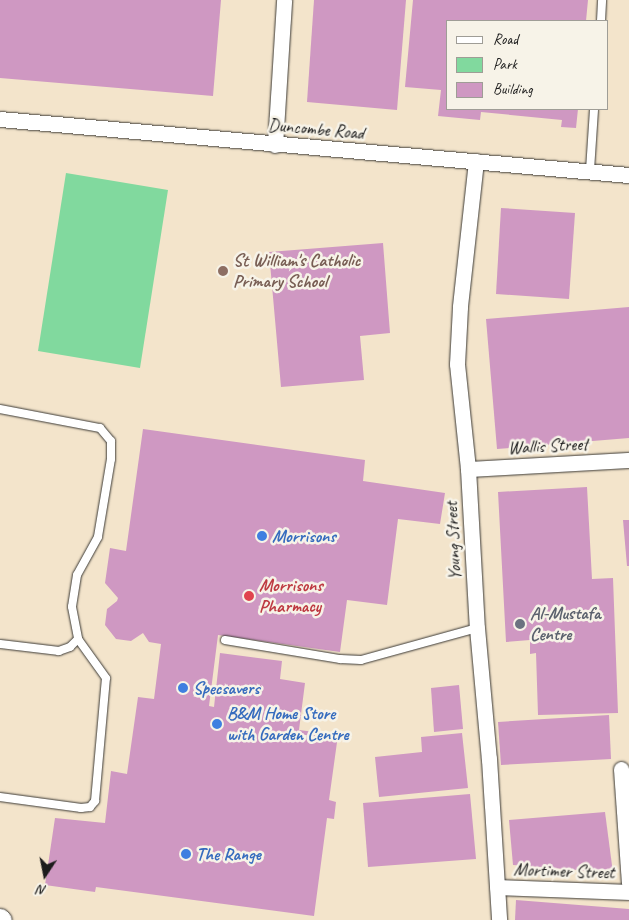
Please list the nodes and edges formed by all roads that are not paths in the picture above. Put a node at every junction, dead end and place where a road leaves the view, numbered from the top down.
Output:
1 (284, 0) edge
2 (602, 0) edge
3 (601, 20) edge
4 (594, 110) edge
5 (0, 119) edge
6 (275, 145) junction
7 (476, 161) junction
8 (590, 170) junction
9 (629, 175) edge
10 (0, 409) edge
11 (629, 460) edge
12 (468, 469) junction
13 (477, 628) junction
14 (78, 639) junction
15 (224, 640) dead end
16 (0, 644) edge
17 (621, 768) dead end
18 (0, 797) edge
19 (629, 884) edge
20 (497, 887) junction
21 (629, 892) edge
22 (499, 920) edge

1 - 6 street
2 - 3 lane
4 - 8 lane
5 - 6 street, Duncombe Road
6 - 7 street, Duncombe Road
7 - 8 street, Duncombe Road
7 - 12 street, Young Street
8 - 9 street, Duncombe Road
10 - 14 lane
11 - 12 street, Wallis Street
12 - 13 street, Young Street
13 - 15 lane
13 - 20 street, Young Street
14 - 16 lane
14 - 18 lane
17 - 19 street
20 - 21 street, Mortimer Street
20 - 22 street, Young Street

